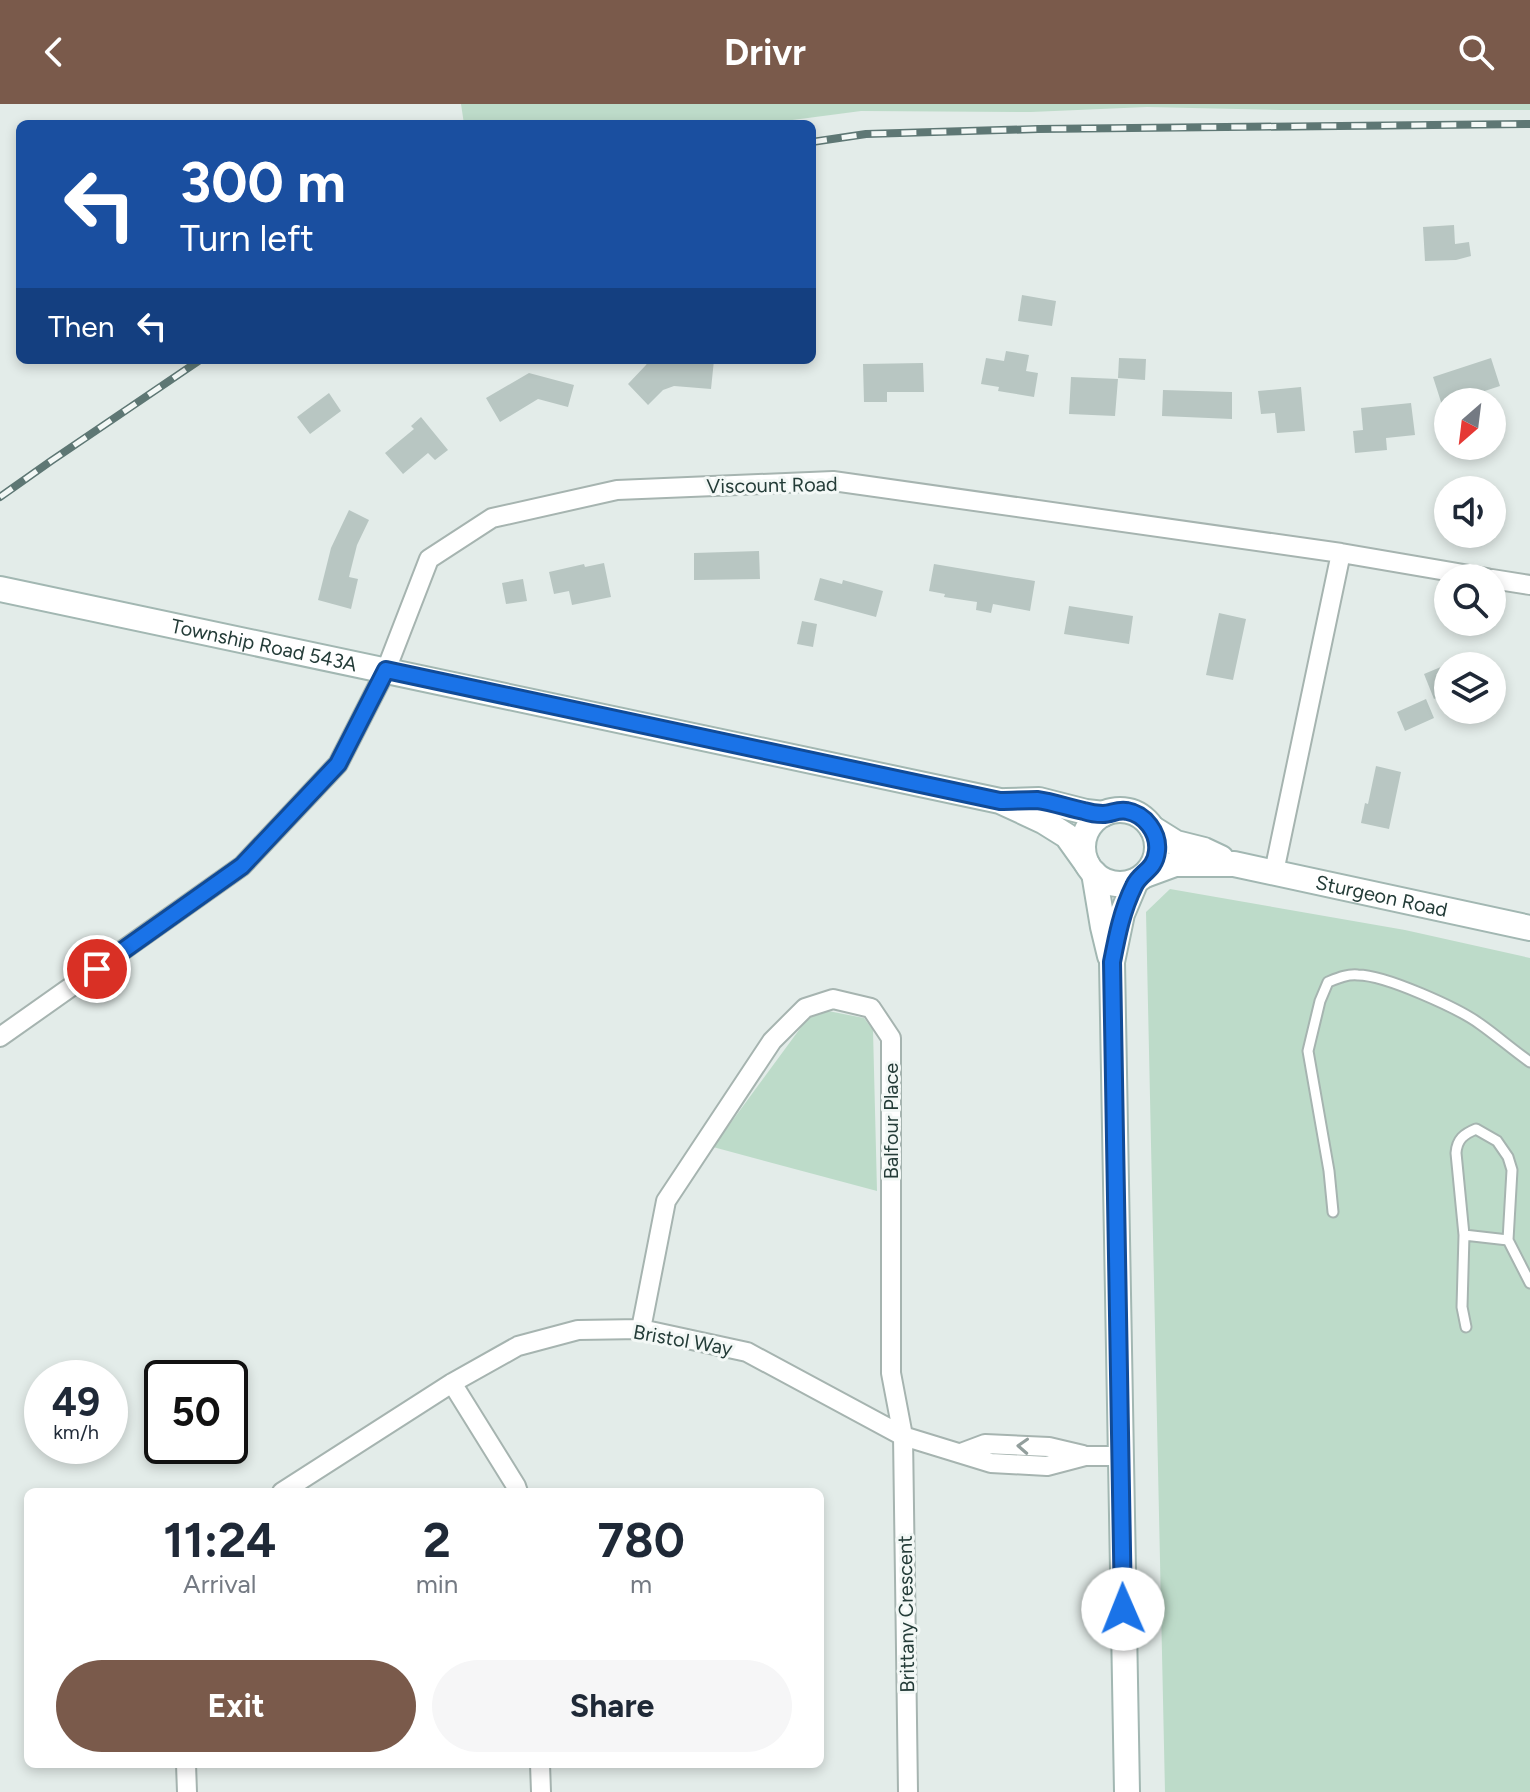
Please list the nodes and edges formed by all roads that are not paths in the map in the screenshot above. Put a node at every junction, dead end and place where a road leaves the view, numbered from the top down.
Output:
1 (1341, 553) junction
2 (1434, 569) edge
3 (1506, 581) edge
4 (1530, 585) edge
5 (0, 589) edge
6 (386, 670) junction
7 (1000, 801) junction
8 (1104, 814) junction
9 (1152, 828) junction
10 (1234, 864) junction
11 (1091, 868) junction
12 (1274, 872) junction
13 (1140, 878) junction
14 (1530, 928) edge
15 (1112, 962) junction
16 (0, 1037) edge
17 (1530, 1062) edge
18 (1333, 1212) dead end
19 (1464, 1235) junction
20 (1508, 1240) junction
21 (1530, 1283) edge
22 (1466, 1327) dead end
23 (641, 1329) junction
24 (452, 1383) junction
25 (903, 1436) junction
26 (1120, 1456) junction
27 (288, 1488) edge
28 (517, 1488) edge
29 (186, 1768) edge
30 (540, 1768) edge
31 (187, 1792) edge
32 (541, 1792) edge
33 (908, 1792) edge
34 (1127, 1792) edge

1 - 2 street, Viscount Road
1 - 6 street, Viscount Road
1 - 12 street
3 - 4 street, Viscount Road
5 - 6 main road, Township Road 543A
6 - 7 main road, Township Road 543A
6 - 16 street, Viscount Road
7 - 8 main road, Township Road 543A
7 - 11 main road, Township Road 543A
8 - 9 main road
8 - 11 main road
9 - 10 main road, Sturgeon Road
9 - 13 main road
10 - 12 main road, Sturgeon Road
10 - 13 main road, Sturgeon Road
11 - 13 main road
11 - 15 main road
12 - 14 main road, Sturgeon Road
13 - 15 main road
15 - 26 main road
17 - 18 lane
19 - 20 lane
19 - 20 lane
19 - 22 lane
20 - 21 lane
23 - 24 street, Bristol Way
23 - 25 street, Bristol Way
23 - 25 street, Balfour Place
24 - 27 street, Bristol Way
24 - 28 street
25 - 26 street, Bristol Way
25 - 33 street, Brittany Crescent
26 - 34 main road
29 - 31 street
30 - 32 street

